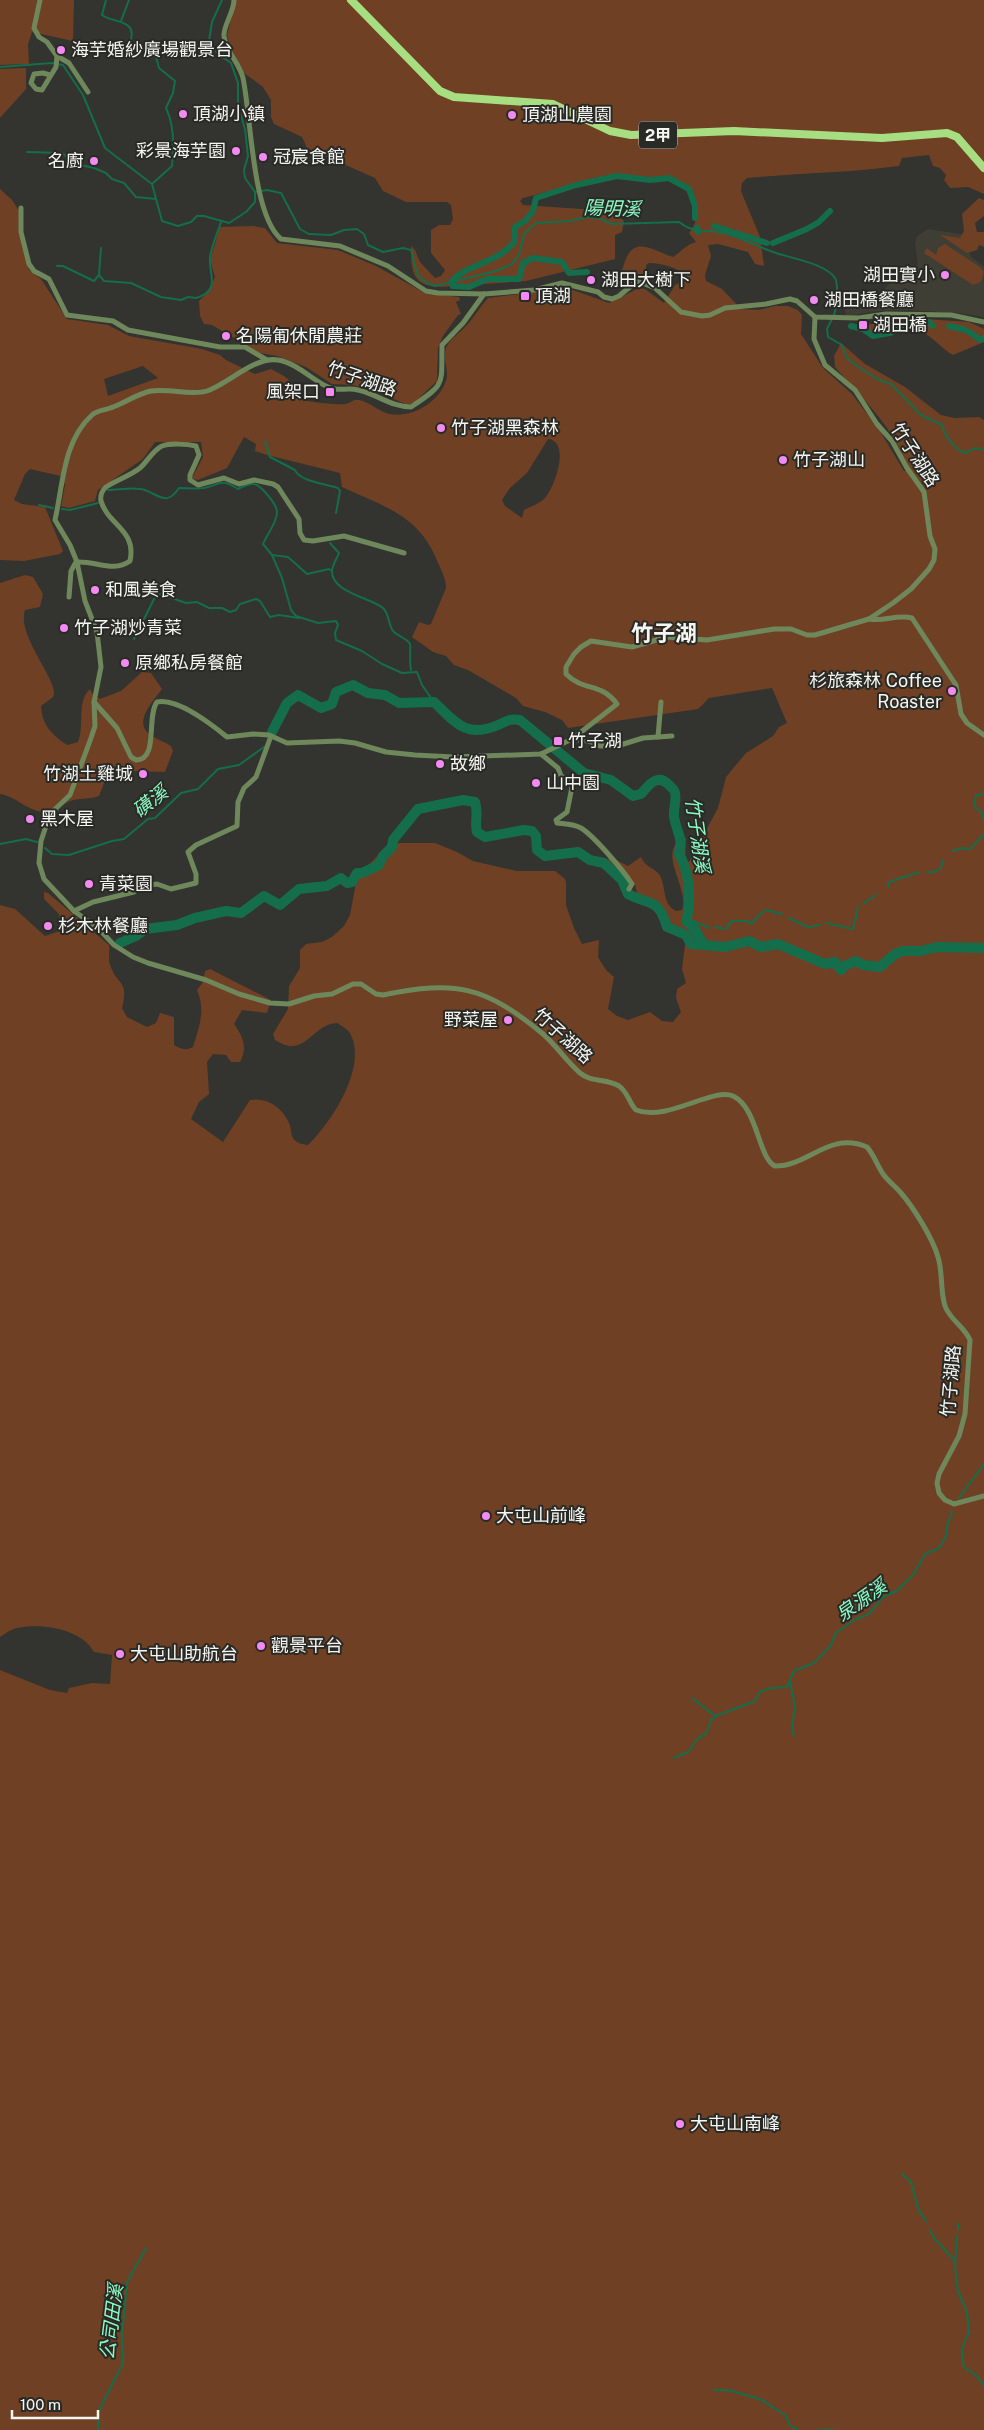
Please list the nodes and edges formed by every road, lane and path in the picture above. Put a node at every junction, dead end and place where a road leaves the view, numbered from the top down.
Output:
1 (40, 0) edge
2 (234, 0) edge
3 (351, 0) edge
4 (57, 58) junction
5 (50, 75) dead end
6 (88, 92) dead end
7 (984, 168) edge
8 (21, 208) dead end
9 (484, 294) junction
10 (815, 317) junction
11 (984, 322) edge
12 (267, 360) junction
13 (404, 553) dead end
14 (77, 562) junction
15 (69, 597) dead end
16 (869, 619) junction
17 (94, 702) junction
18 (661, 702) dead end
19 (984, 734) edge
20 (271, 736) junction
21 (672, 736) dead end
22 (658, 737) junction
23 (572, 739) junction
24 (541, 754) junction
25 (629, 889) dead end
26 (74, 911) junction
27 (984, 1496) edge

1 - 4 street
2 - 9 street
3 - 7 main road, 2甲
4 - 5 street
4 - 6 street
8 - 12 street
9 - 10 street
9 - 12 street, 竹子湖路
10 - 11 street
10 - 16 street, 竹子湖路
12 - 14 street, 竹子湖路
13 - 14 street
14 - 15 street
14 - 17 street, 竹子湖路
16 - 19 street
16 - 23 street, 竹子湖路
17 - 20 street
17 - 26 street, 竹子湖路
18 - 22 street
20 - 24 street
20 - 26 street
21 - 22 street
22 - 23 street
23 - 24 street, 竹子湖路
24 - 25 street
26 - 27 street, 竹子湖路

